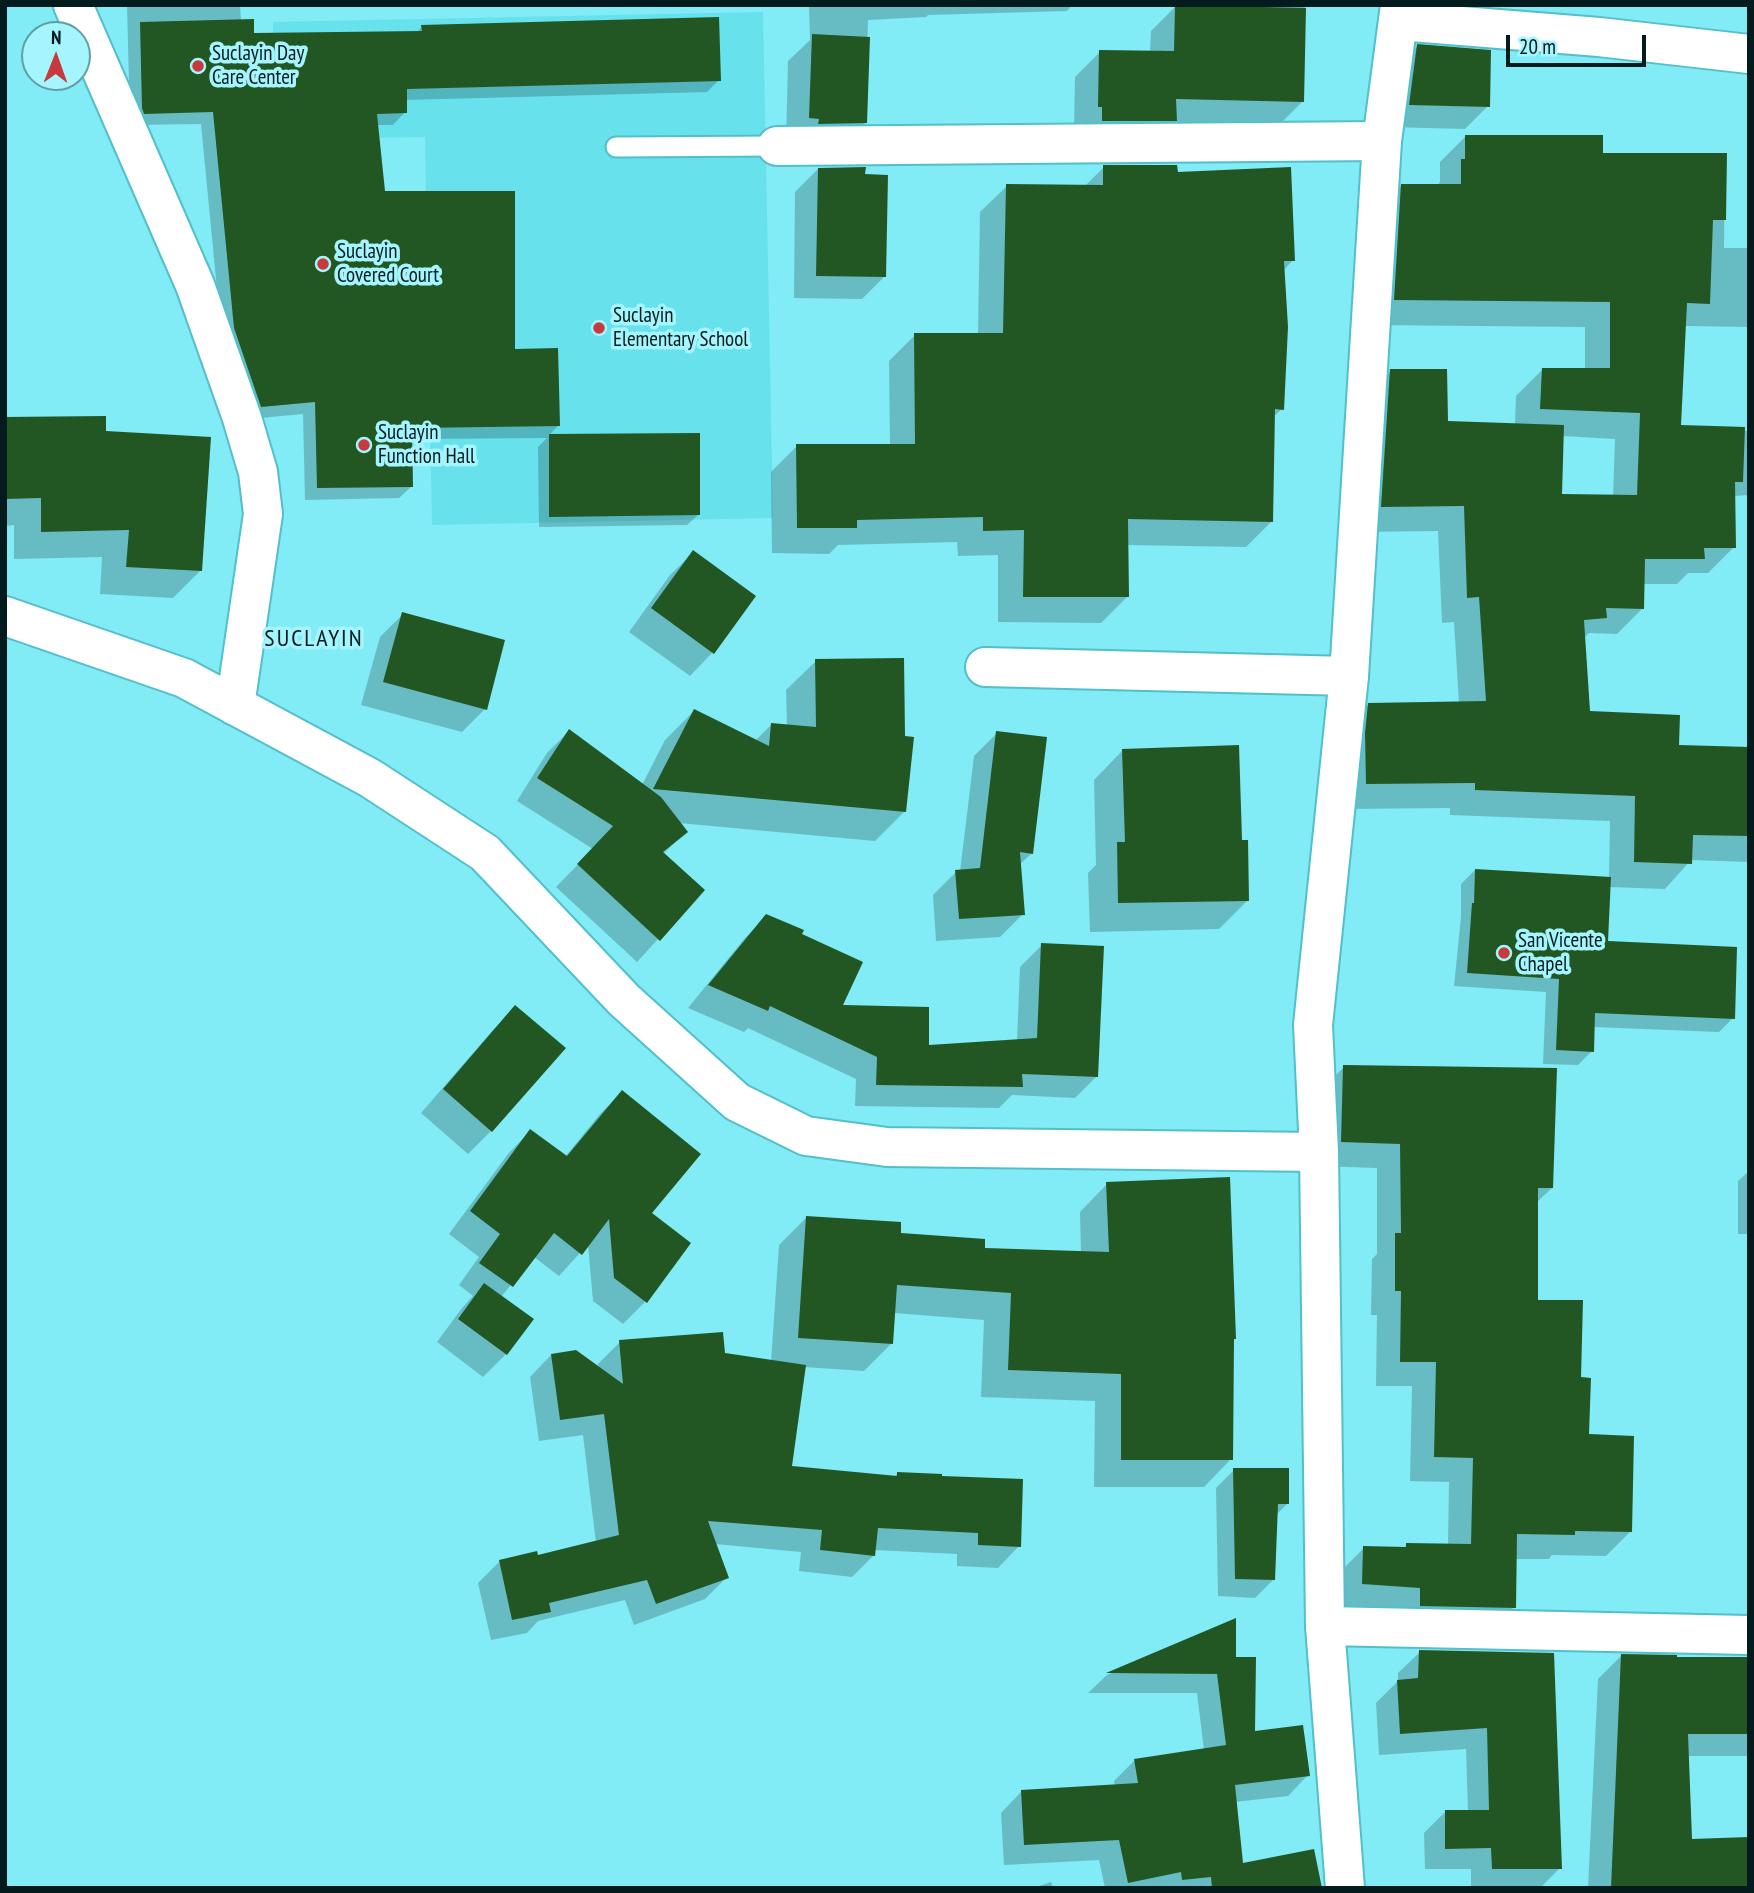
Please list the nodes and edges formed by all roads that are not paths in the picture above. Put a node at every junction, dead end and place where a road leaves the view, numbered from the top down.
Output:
1 (73, 5) edge
2 (1400, 13) edge
3 (1749, 54) edge
4 (1382, 141) junction
5 (777, 146) joint
6 (616, 147) dead end
7 (5, 616) edge
8 (985, 667) dead end
9 (1349, 676) junction
10 (235, 706) junction
11 (1320, 1152) junction
12 (1325, 1626) junction
13 (1749, 1635) edge
14 (1345, 1888) edge

1 - 10 street
2 - 3 street
2 - 4 street
4 - 5 street
4 - 9 street
5 - 6 lane
7 - 10 street
8 - 9 street
9 - 11 street
10 - 11 street
11 - 12 street
12 - 13 street
12 - 14 street

